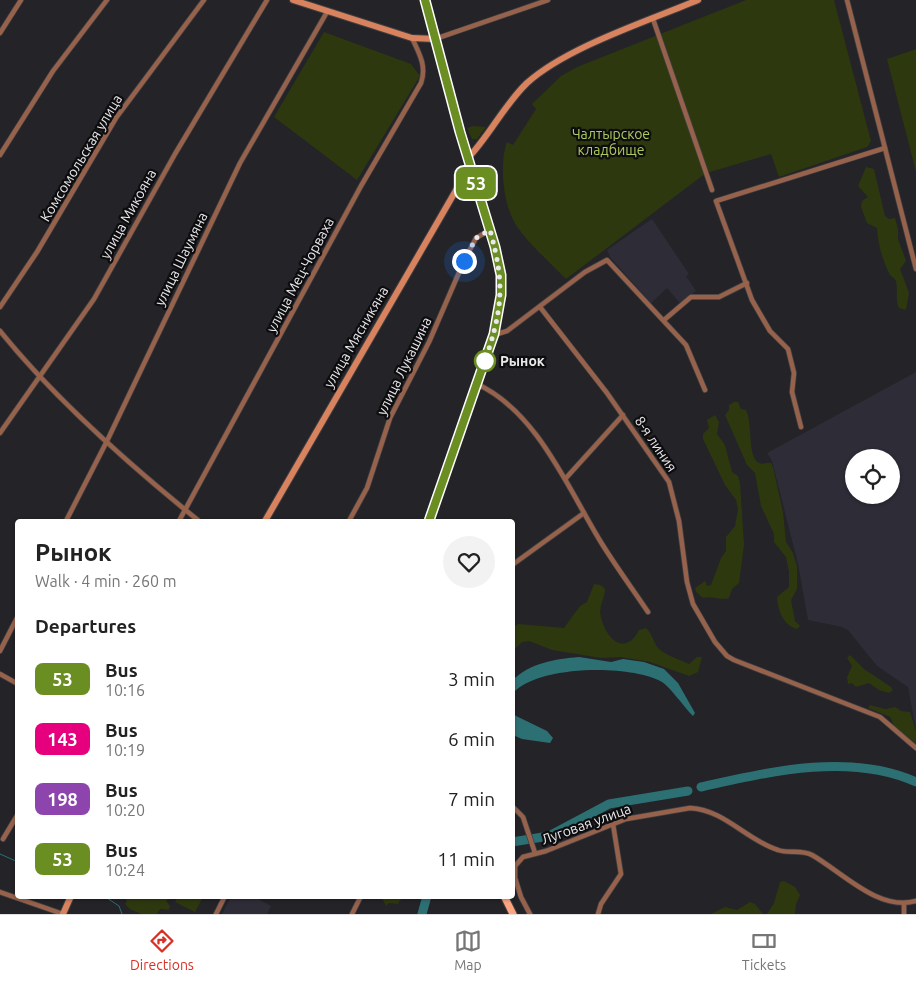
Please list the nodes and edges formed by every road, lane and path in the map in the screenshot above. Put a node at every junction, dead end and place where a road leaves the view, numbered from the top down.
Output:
1 (21, 0) edge
2 (107, 0) edge
3 (204, 0) edge
4 (267, 0) edge
5 (425, 0) edge
6 (548, 0) edge
7 (698, 0) edge
8 (847, 0) edge
9 (297, 1) edge
10 (327, 12) junction
11 (653, 19) junction
12 (0, 33) edge
13 (412, 38) junction
14 (435, 39) junction
15 (885, 148) junction
16 (0, 155) edge
17 (468, 158) junction
18 (470, 166) junction
19 (712, 190) dead end
20 (490, 230) junction
21 (916, 269) edge
22 (747, 283) junction
23 (0, 306) edge
24 (540, 308) junction
25 (664, 320) junction
26 (0, 331) edge
27 (494, 334) junction
28 (40, 377) junction
29 (477, 384) junction
30 (705, 390) dead end
31 (623, 415) junction
32 (801, 427) dead end
33 (0, 433) edge
34 (107, 441) junction
35 (566, 478) junction
36 (185, 510) junction
37 (584, 512) junction
38 (67, 519) edge
39 (180, 519) edge
40 (196, 519) edge
41 (266, 519) edge
42 (350, 519) edge
43 (430, 519) edge
44 (515, 564) edge
45 (648, 612) dead end
46 (15, 622) edge
47 (0, 651) edge
48 (0, 674) edge
49 (15, 682) edge
50 (916, 748) edge
51 (515, 809) edge
52 (15, 819) edge
53 (613, 824) junction
54 (3, 839) dead end
55 (535, 853) junction
56 (0, 892) edge
57 (15, 897) edge
58 (20, 899) edge
59 (70, 899) edge
60 (224, 899) edge
61 (360, 899) edge
62 (506, 899) edge
63 (916, 901) edge
64 (904, 905) junction
65 (63, 914) edge
66 (216, 914) edge
67 (352, 914) edge
68 (513, 914) edge
69 (530, 914) edge
70 (598, 914) edge
71 (904, 914) edge

1 - 12 street
2 - 16 street
3 - 23 street, Комсомольская улица
4 - 28 street, улица Микояна
5 - 14 main road
6 - 14 street
7 - 11 street
8 - 15 street
9 - 10 street
10 - 13 street
10 - 34 street, улица Шаумяна
11 - 17 street
11 - 19 street
13 - 14 street
13 - 36 street, улица Мец-Чорваха
14 - 17 main road
15 - 21 street
15 - 22 street
17 - 18 main road
18 - 20 main road
18 - 41 street, улица Мясникяна
20 - 27 main road
20 - 42 street, улица Лукашина
22 - 25 street
22 - 32 street
24 - 25 street
24 - 27 street
24 - 31 street, 8-я линия
25 - 30 street
26 - 28 street
27 - 29 main road
28 - 33 street, улица Микояна
28 - 34 street
29 - 35 street
29 - 43 main road
31 - 35 street
31 - 50 street, 8-я линия
34 - 36 street
34 - 38 street, улица Шаумяна
35 - 37 street
36 - 39 street, улица Мец-Чорваха
36 - 40 street
37 - 44 street
37 - 45 street
46 - 47 street
48 - 49 street
51 - 55 street
52 - 54 street
53 - 55 street, Луговая улица
53 - 64 street, Луговая улица
53 - 70 street
55 - 69 street, Луговая улица
56 - 57 street
58 - 65 street
59 - 65 street
60 - 66 street
61 - 67 street
62 - 68 main road
63 - 64 street
64 - 71 street

